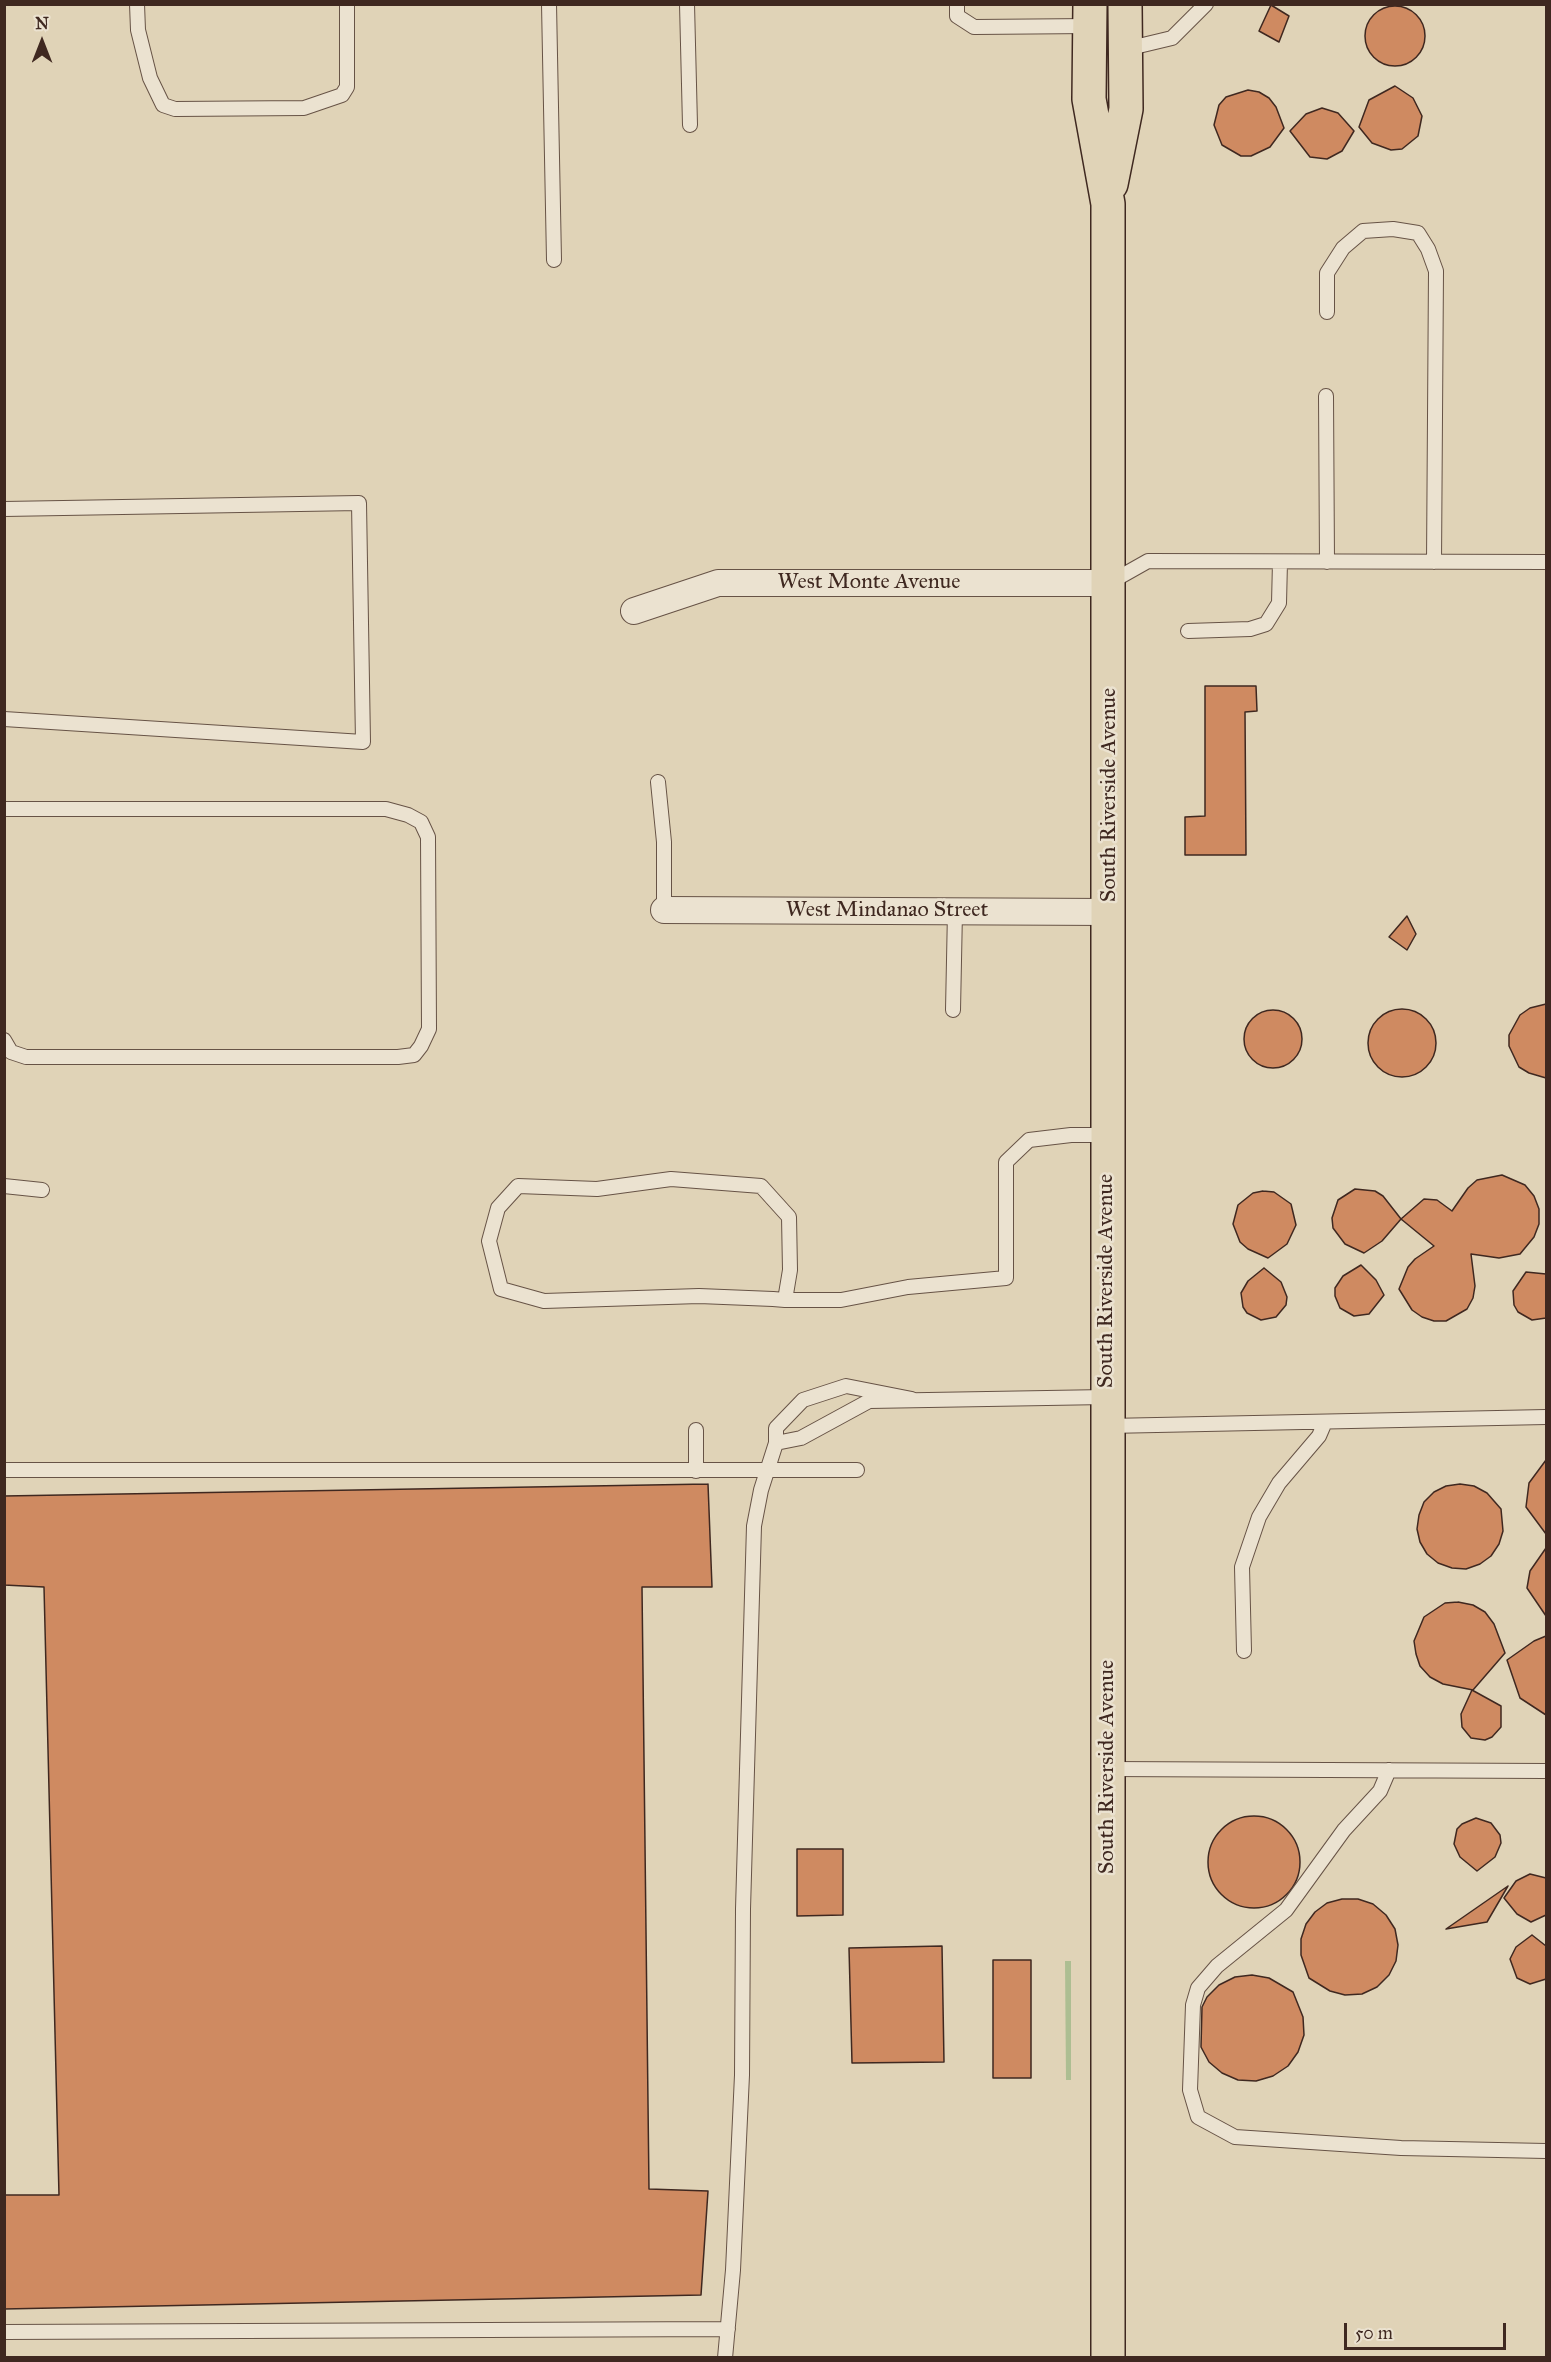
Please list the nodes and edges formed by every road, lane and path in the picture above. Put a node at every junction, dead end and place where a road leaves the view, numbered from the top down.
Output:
1 (137, 4) edge
2 (347, 4) edge
3 (549, 4) edge
4 (687, 4) edge
5 (957, 4) edge
6 (1125, 4) edge
7 (1206, 4) edge
8 (1090, 15) edge
9 (1126, 49) junction
10 (690, 125) dead end
11 (1108, 204) junction
12 (554, 260) dead end
13 (1327, 312) dead end
14 (1326, 396) dead end
15 (4, 509) edge
16 (1280, 562) junction
17 (1327, 562) junction
18 (1434, 562) junction
19 (1546, 562) edge
20 (1109, 583) junction
21 (634, 611) dead end
22 (1188, 632) dead end
23 (4, 719) edge
24 (658, 782) dead end
25 (4, 809) edge
26 (664, 910) joint
27 (955, 911) junction
28 (1110, 912) junction
29 (953, 1010) dead end
30 (4, 1040) edge
31 (1108, 1135) junction
32 (4, 1186) edge
33 (42, 1190) dead end
34 (785, 1299) junction
35 (912, 1399) junction
36 (1106, 1412) junction
37 (1546, 1417) edge
38 (1325, 1422) junction
39 (696, 1430) dead end
40 (776, 1443) junction
41 (4, 1470) edge
42 (857, 1470) dead end
43 (696, 1471) junction
44 (766, 1471) junction
45 (1244, 1651) dead end
46 (1108, 1769) junction
47 (1389, 1770) junction
48 (1546, 1771) edge
49 (1546, 2151) edge
50 (728, 2329) junction
51 (4, 2332) edge
52 (725, 2358) edge
53 (1108, 2358) edge

1 - 2 lane
3 - 12 lane
4 - 10 lane
5 - 8 lane
6 - 9 main road, South Riverside Avenue
7 - 9 lane
8 - 11 main road, South Riverside Avenue
9 - 11 main road, South Riverside Avenue
11 - 20 main road, South Riverside Avenue
13 - 18 lane
14 - 17 lane
15 - 23 lane
16 - 17 lane
16 - 20 lane
16 - 22 lane
17 - 18 lane
18 - 19 lane
20 - 21 street, West Monte Avenue
20 - 28 main road, South Riverside Avenue
24 - 26 lane
25 - 30 lane
26 - 27 street, West Mindanao Street
27 - 28 street, West Mindanao Street
27 - 29 lane
28 - 31 main road, South Riverside Avenue
31 - 34 lane
31 - 36 main road, South Riverside Avenue
32 - 33 lane
34 - 34 lane
35 - 36 lane
35 - 40 lane
35 - 40 lane
36 - 38 lane
36 - 46 main road, South Riverside Avenue
37 - 38 lane
38 - 45 lane
39 - 43 lane
40 - 44 lane
41 - 43 lane
42 - 44 lane
43 - 44 lane
44 - 50 lane
46 - 47 lane
46 - 53 main road, South Riverside Avenue
47 - 48 lane
47 - 49 lane
50 - 51 lane
50 - 52 lane

